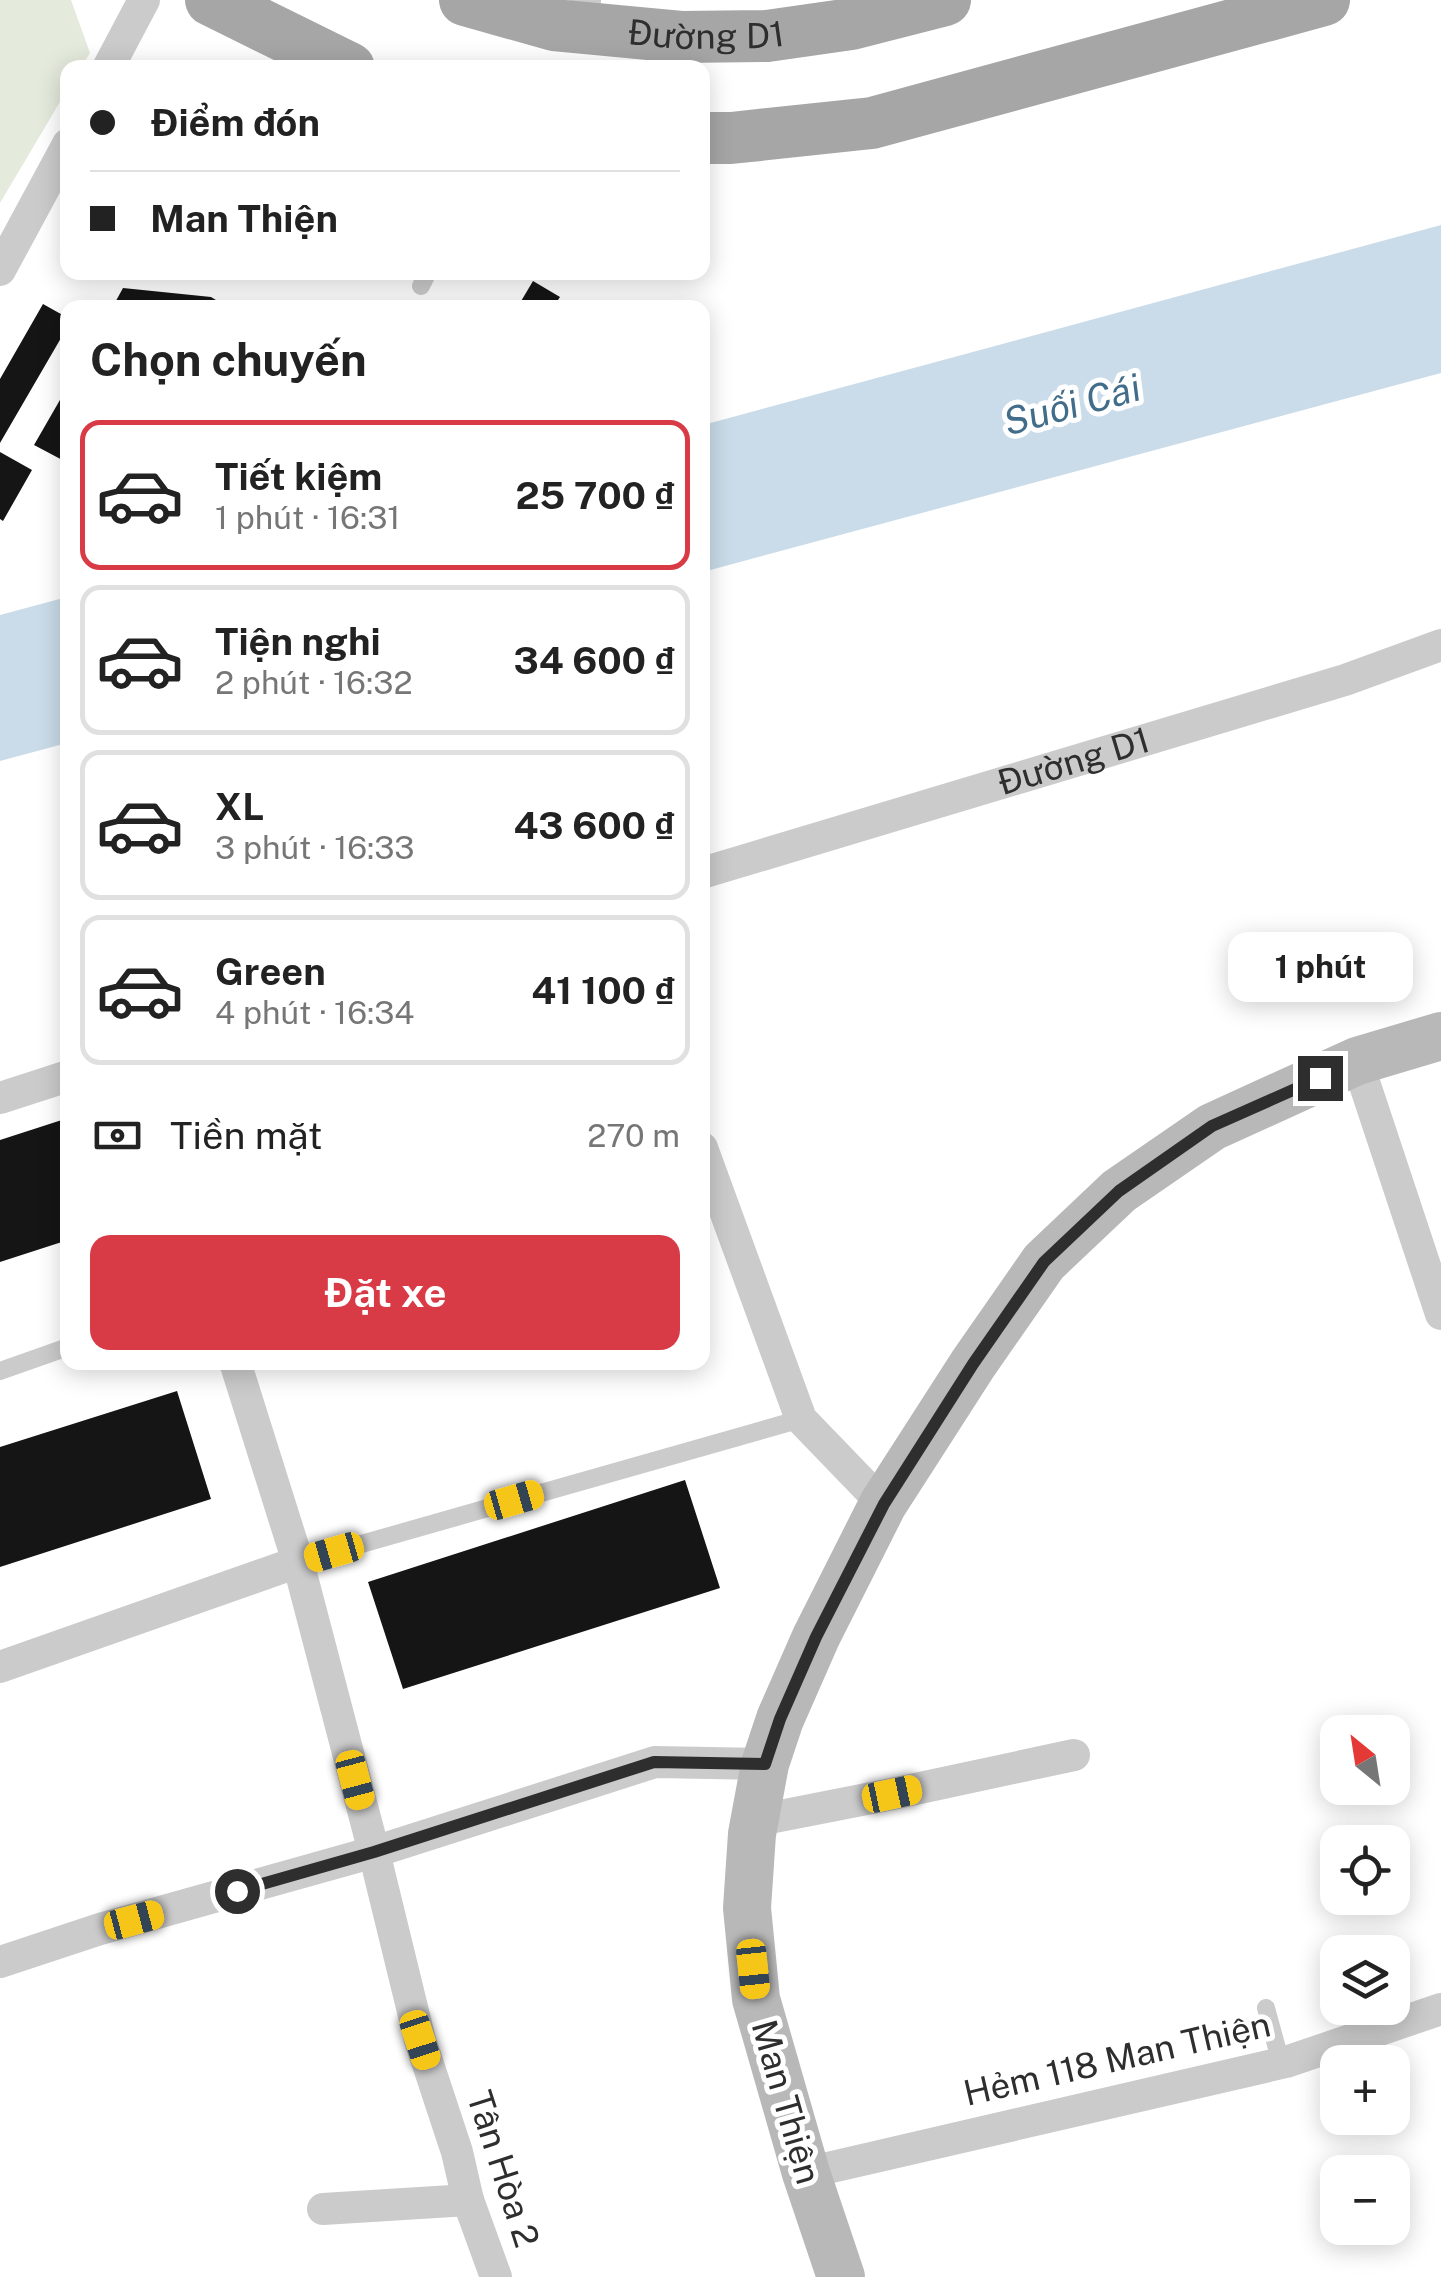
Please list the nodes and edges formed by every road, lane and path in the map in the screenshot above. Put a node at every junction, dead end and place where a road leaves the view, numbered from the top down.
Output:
1 (144, 0) edge
2 (210, 0) edge
3 (465, 0) edge
4 (582, 0) edge
5 (826, 0) edge
6 (945, 0) edge
7 (1322, 0) edge
8 (1155, 45) junction
9 (112, 60) edge
10 (333, 60) edge
11 (710, 138) edge
12 (60, 159) edge
13 (710, 164) edge
14 (0, 270) edge
15 (1441, 645) edge
16 (710, 871) edge
17 (1441, 1036) edge
18 (1356, 1061) junction
19 (60, 1079) edge
20 (0, 1098) edge
21 (710, 1170) edge
22 (1441, 1314) edge
23 (60, 1350) edge
24 (238, 1370) edge
25 (0, 1371) edge
26 (801, 1419) junction
27 (884, 1504) junction
28 (298, 1562) junction
29 (0, 1667) edge
30 (1074, 1755) dead end
31 (765, 1764) junction
32 (754, 1820) junction
33 (374, 1852) junction
34 (0, 1962) edge
35 (1266, 2008) dead end
36 (1441, 2009) edge
37 (1282, 2063) junction
38 (806, 2173) junction
39 (468, 2200) junction
40 (323, 2209) dead end
41 (496, 2277) edge
42 (842, 2277) edge

1 - 9 street
2 - 10 main road
3 - 6 main road, Đường D1
4 - 5 main road, Đường D1
7 - 8 main road
8 - 11 main road
8 - 13 main road
12 - 14 street
15 - 16 street, Đường D1
17 - 18 street, Man Thiện
18 - 22 street
18 - 27 street, Man Thiện
19 - 20 street
21 - 26 street
23 - 25 lane
24 - 28 street, Tân Hòa 2
26 - 27 street
26 - 28 lane
27 - 31 street, Man Thiện
28 - 29 street
28 - 33 street, Tân Hòa 2
30 - 32 street
31 - 32 street, Man Thiện
31 - 33 street
32 - 38 street, Man Thiện
33 - 34 street
33 - 39 street, Tân Hòa 2
35 - 37 lane
36 - 37 street, Hẻm 118 Man Thiện
37 - 38 street, Hẻm 118 Man Thiện
38 - 42 street, Man Thiện
39 - 40 street
39 - 41 street, Tân Hòa 2

